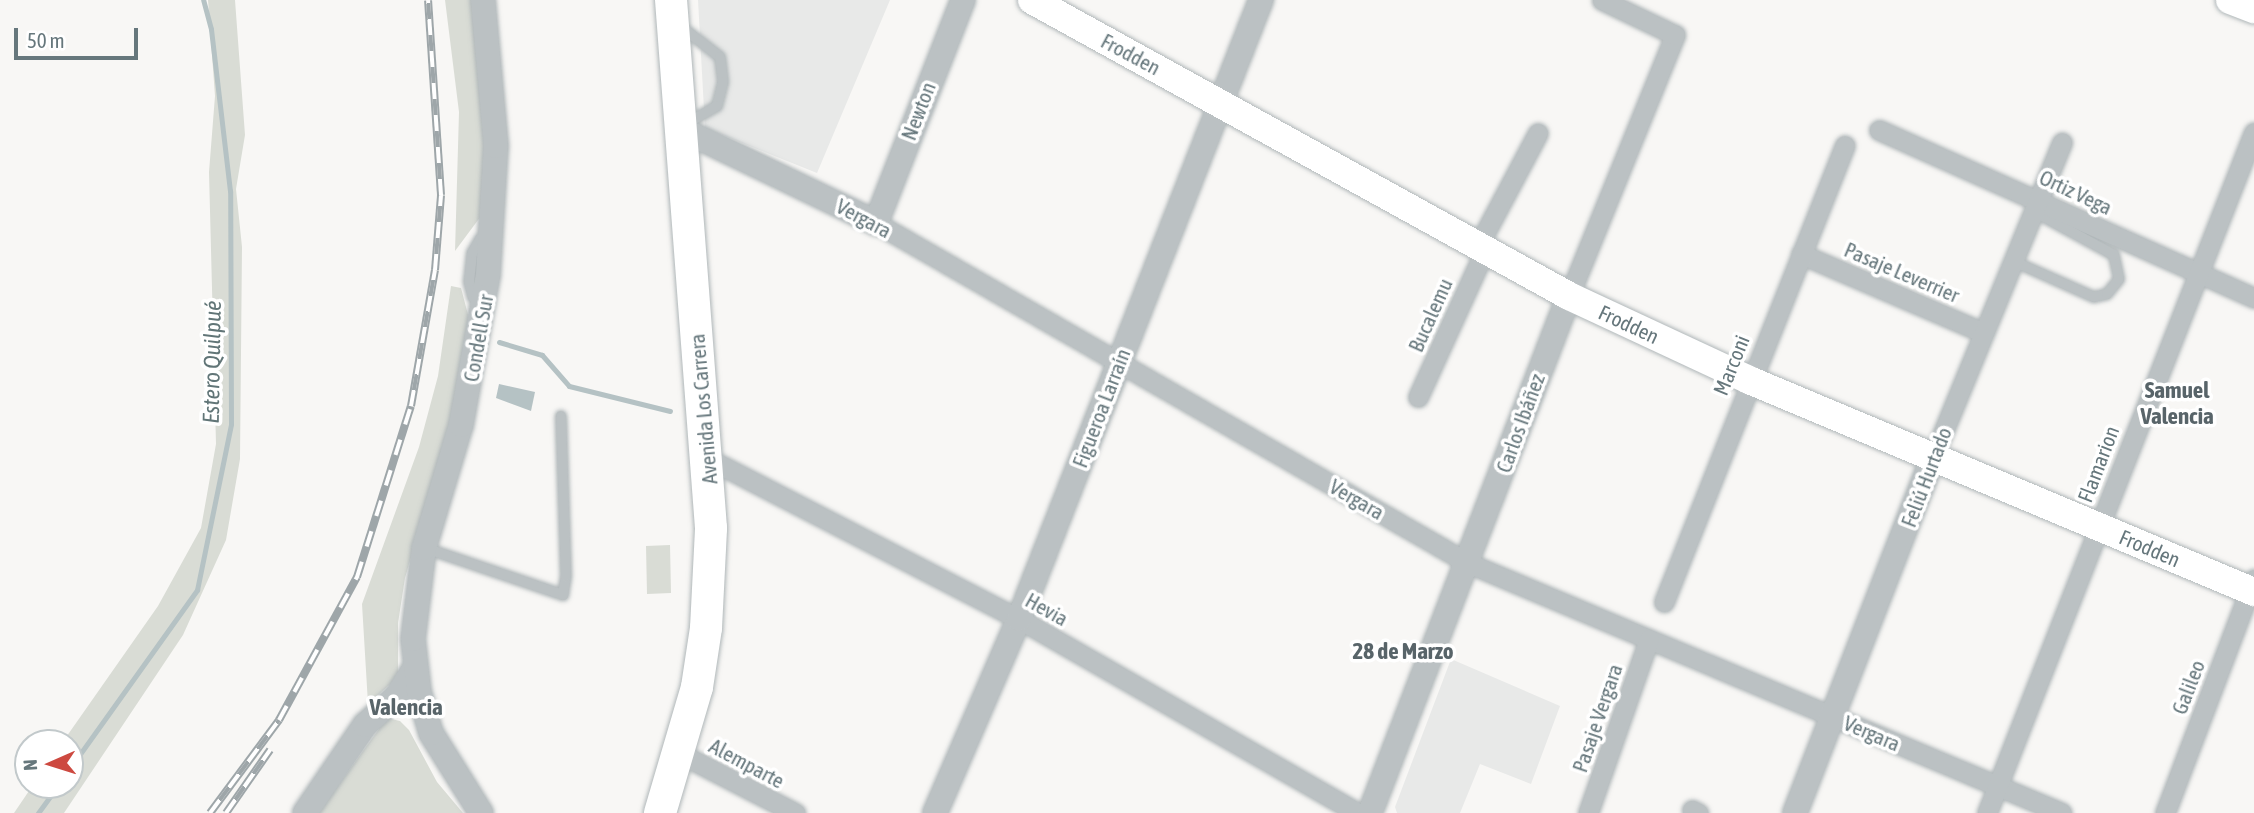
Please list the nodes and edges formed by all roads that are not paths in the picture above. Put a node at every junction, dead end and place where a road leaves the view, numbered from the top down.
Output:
1 (483, 0) edge
2 (962, 0) edge
3 (1032, 0) edge
4 (1261, 0) edge
5 (1602, 0) edge
6 (2230, 0) edge
7 (2254, 9) edge
8 (671, 10) edge
9 (1221, 102) junction
10 (679, 128) junction
11 (1879, 130) dead end
12 (2254, 132) edge
13 (1538, 133) dead end
14 (2062, 142) dead end
15 (1845, 146) dead end
16 (2035, 205) junction
17 (876, 223) junction
18 (1480, 250) junction
19 (1801, 254) junction
20 (2012, 261) junction
21 (2196, 274) junction
22 (1569, 296) junction
23 (2254, 298) edge
24 (1984, 333) junction
25 (1118, 363) junction
26 (1749, 380) junction
27 (1418, 397) dead end
28 (561, 416) dead end
29 (1933, 457) junction
30 (707, 458) junction
31 (2098, 526) junction
32 (424, 548) junction
33 (1468, 563) junction
34 (2252, 587) edge
35 (1664, 602) dead end
36 (1019, 620) junction
37 (1648, 639) junction
38 (414, 669) junction
39 (385, 708) junction
40 (1835, 717) junction
41 (431, 733) junction
42 (679, 753) junction
43 (1998, 786) junction
44 (305, 813) edge
45 (481, 813) edge
46 (660, 813) edge
47 (794, 813) edge
48 (935, 813) edge
49 (1358, 813) edge
50 (1370, 813) edge
51 (1588, 813) edge
52 (1795, 813) edge
53 (1987, 813) edge
54 (2062, 813) edge
55 (2165, 813) edge

1 - 32 street, Condell Sur
2 - 17 street, Newton
3 - 9 main road, Frodden
4 - 9 street, Figueroa Larraín
5 - 22 street, Carlos Ibáñez
6 - 7 main road
8 - 10 main road, Avenida Los Carrera
8 - 10 lane
9 - 18 main road, Frodden
9 - 25 street, Figueroa Larraín
10 - 17 street, Vergara
10 - 30 main road, Avenida Los Carrera
11 - 16 street, Ortiz Vega
12 - 21 street, Flamarion
13 - 18 street, Bucalemu
14 - 16 street, Feliú Hurtado
15 - 19 street, Marconi
16 - 20 street, Feliú Hurtado
16 - 20 lane
16 - 21 street, Ortiz Vega
17 - 25 street, Vergara
18 - 22 main road, Frodden
18 - 27 street, Bucalemu
19 - 24 street, Pasaje Leverrier
19 - 26 street, Marconi
20 - 24 street, Feliú Hurtado
21 - 23 street, Ortiz Vega
21 - 31 street, Flamarion
22 - 26 main road, Frodden
22 - 33 street, Carlos Ibáñez
24 - 29 street, Feliú Hurtado
25 - 33 street, Vergara
25 - 36 street, Figueroa Larraín
26 - 29 main road, Frodden
26 - 35 street, Marconi
28 - 32 lane
29 - 31 main road, Frodden
29 - 40 street, Feliú Hurtado
30 - 36 street, Hevia
30 - 42 main road, Avenida Los Carrera
31 - 34 main road, Frodden
31 - 43 street, Flamarion
32 - 38 street, Condell Sur
33 - 37 street, Vergara
33 - 50 street, Carlos Ibáñez
34 - 55 street, Galileo
36 - 48 street, Figueroa Larraín
36 - 49 street, Hevia
37 - 40 street, Vergara
37 - 51 street, Pasaje Vergara
38 - 39 street
38 - 41 street, Condell Sur
39 - 41 street
39 - 44 street
40 - 43 street, Vergara
40 - 52 street, Feliú Hurtado
41 - 45 street
42 - 46 main road, Avenida Los Carrera
42 - 47 street, Alemparte
43 - 53 street, Flamarion
43 - 54 street, Vergara

